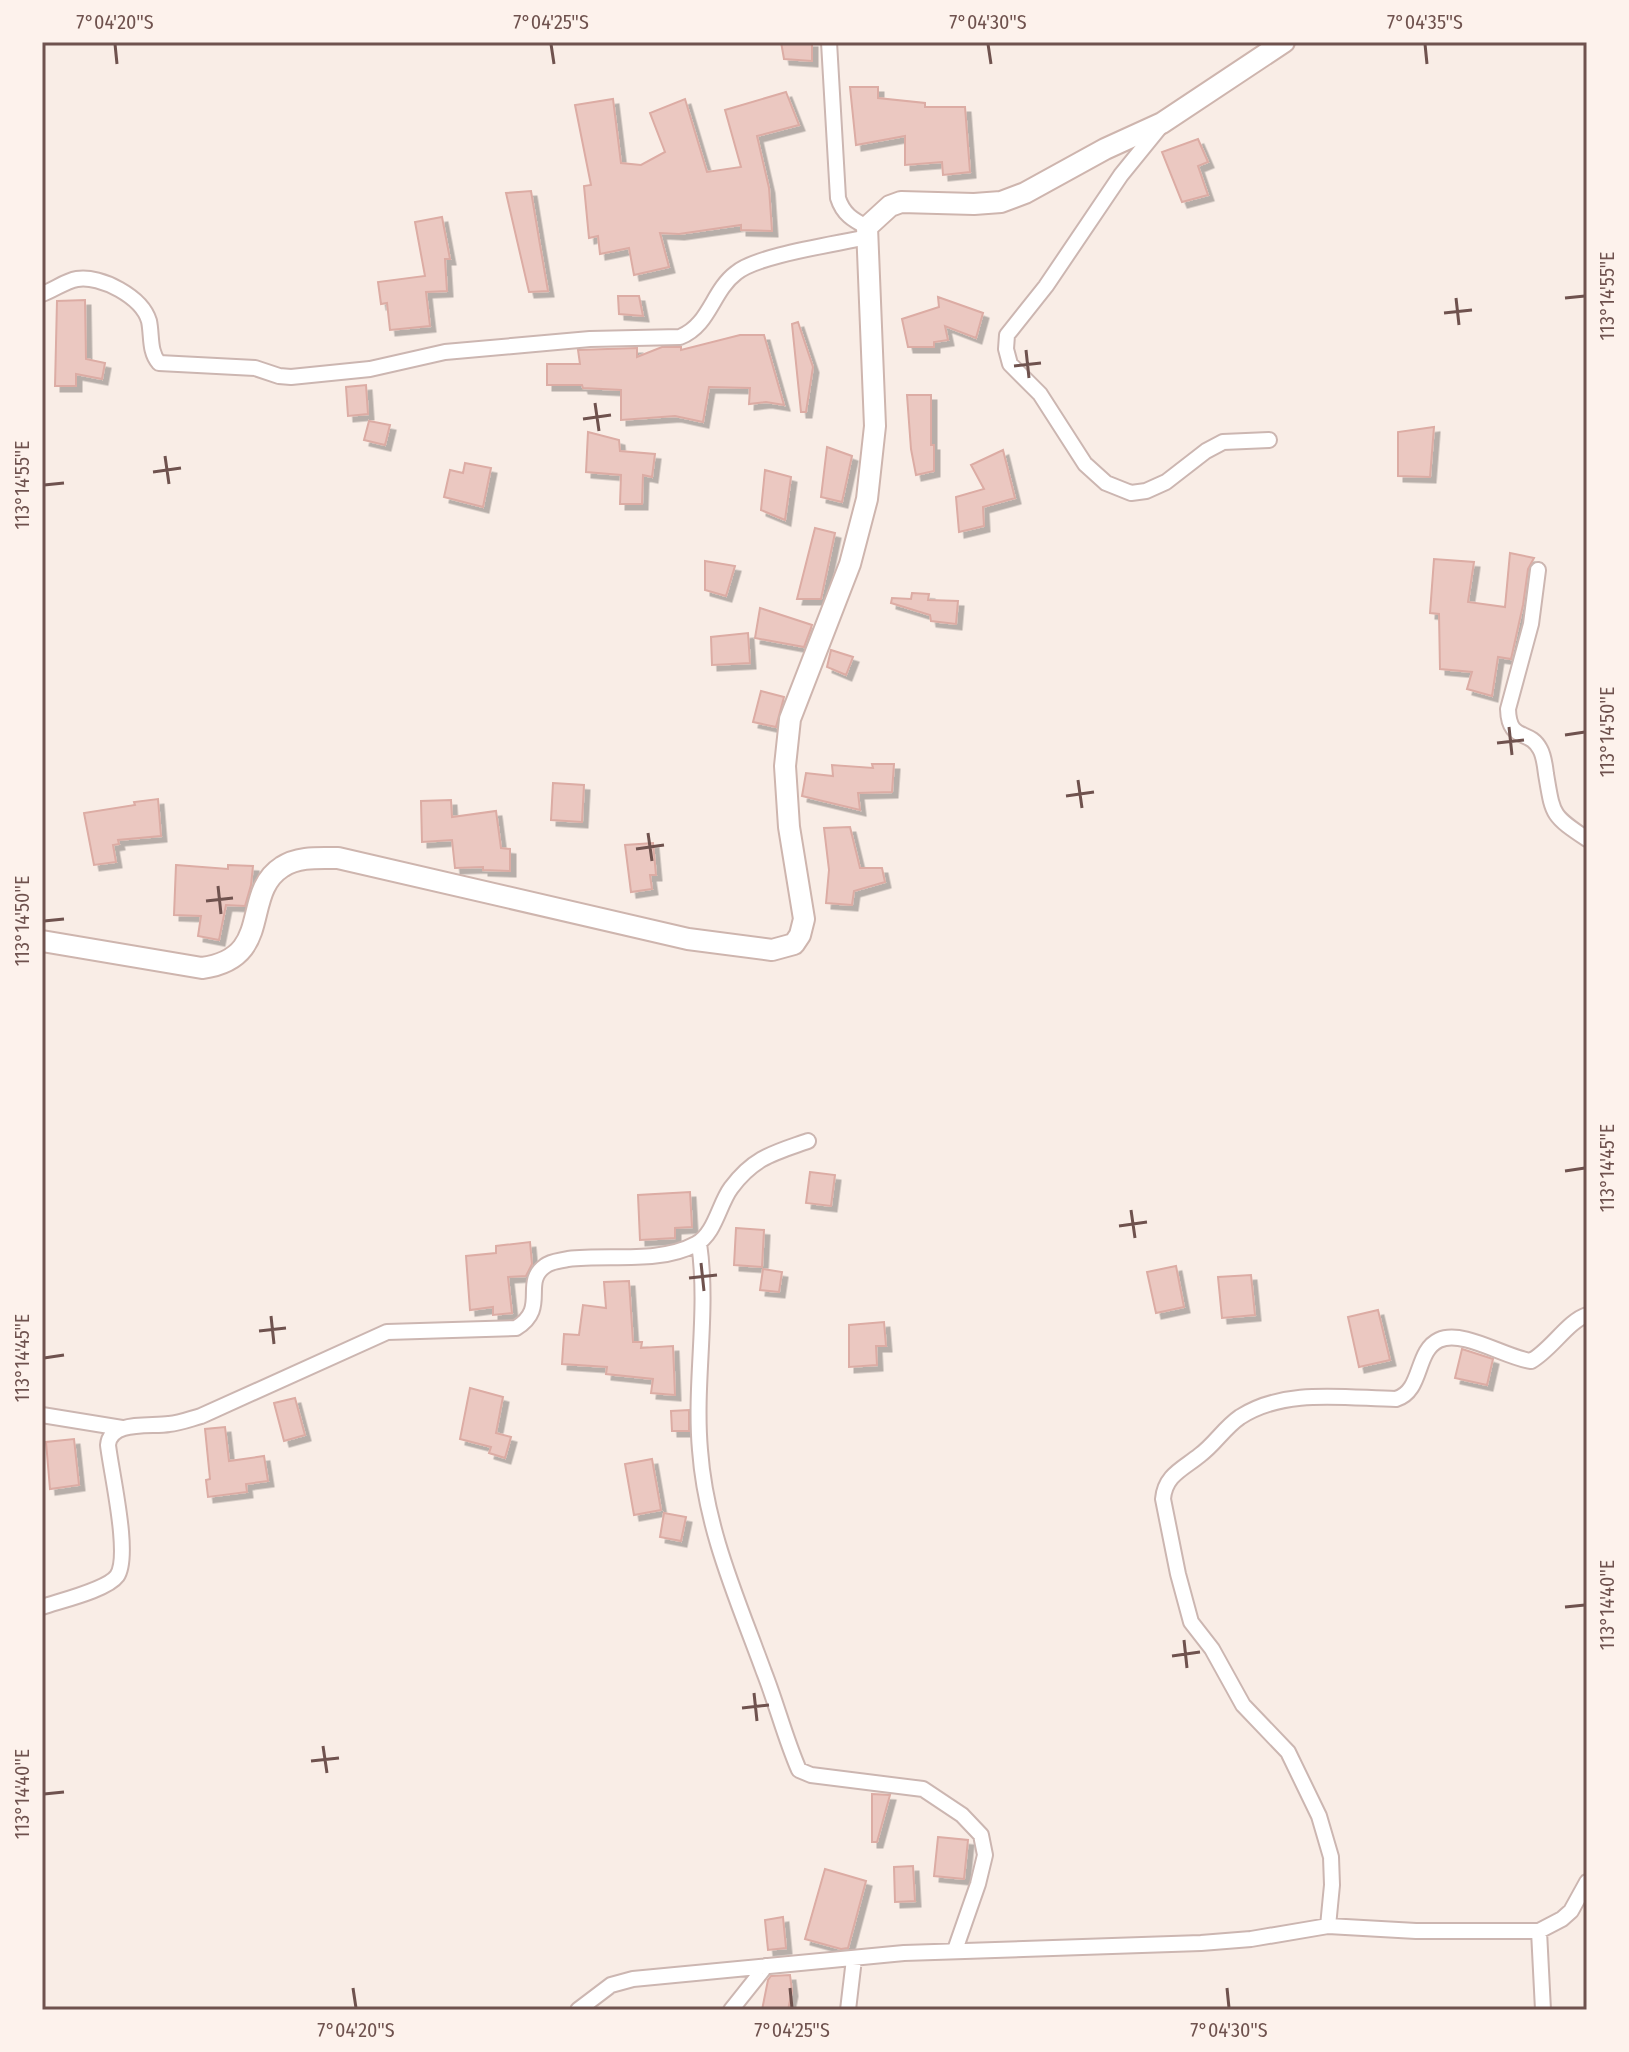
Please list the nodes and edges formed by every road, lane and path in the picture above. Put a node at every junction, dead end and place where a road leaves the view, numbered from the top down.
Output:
1 (829, 42) edge
2 (1284, 42) edge
3 (1167, 119) junction
4 (867, 232) junction
5 (42, 294) edge
6 (1269, 440) dead end
7 (1538, 570) dead end
8 (1587, 839) edge
9 (42, 941) edge
10 (808, 1141) dead end
11 (699, 1243) junction
12 (1587, 1315) edge
13 (42, 1415) edge
14 (122, 1428) junction
15 (42, 1607) edge
16 (1587, 1882) edge
17 (1328, 1926) junction
18 (1539, 1931) junction
19 (955, 1950) junction
20 (854, 1959) junction
21 (766, 1966) junction
22 (578, 2010) edge
23 (731, 2010) edge
24 (848, 2010) edge
25 (1543, 2010) edge

1 - 4 street
2 - 3 street
3 - 4 street
3 - 6 street
4 - 5 street
4 - 9 street
7 - 8 street
10 - 11 street
11 - 14 street
11 - 19 street
12 - 17 street
13 - 14 street
14 - 15 street
16 - 18 street
17 - 18 street
17 - 19 street
18 - 25 street
19 - 20 street
20 - 21 street
20 - 24 street
21 - 22 street
21 - 23 street

